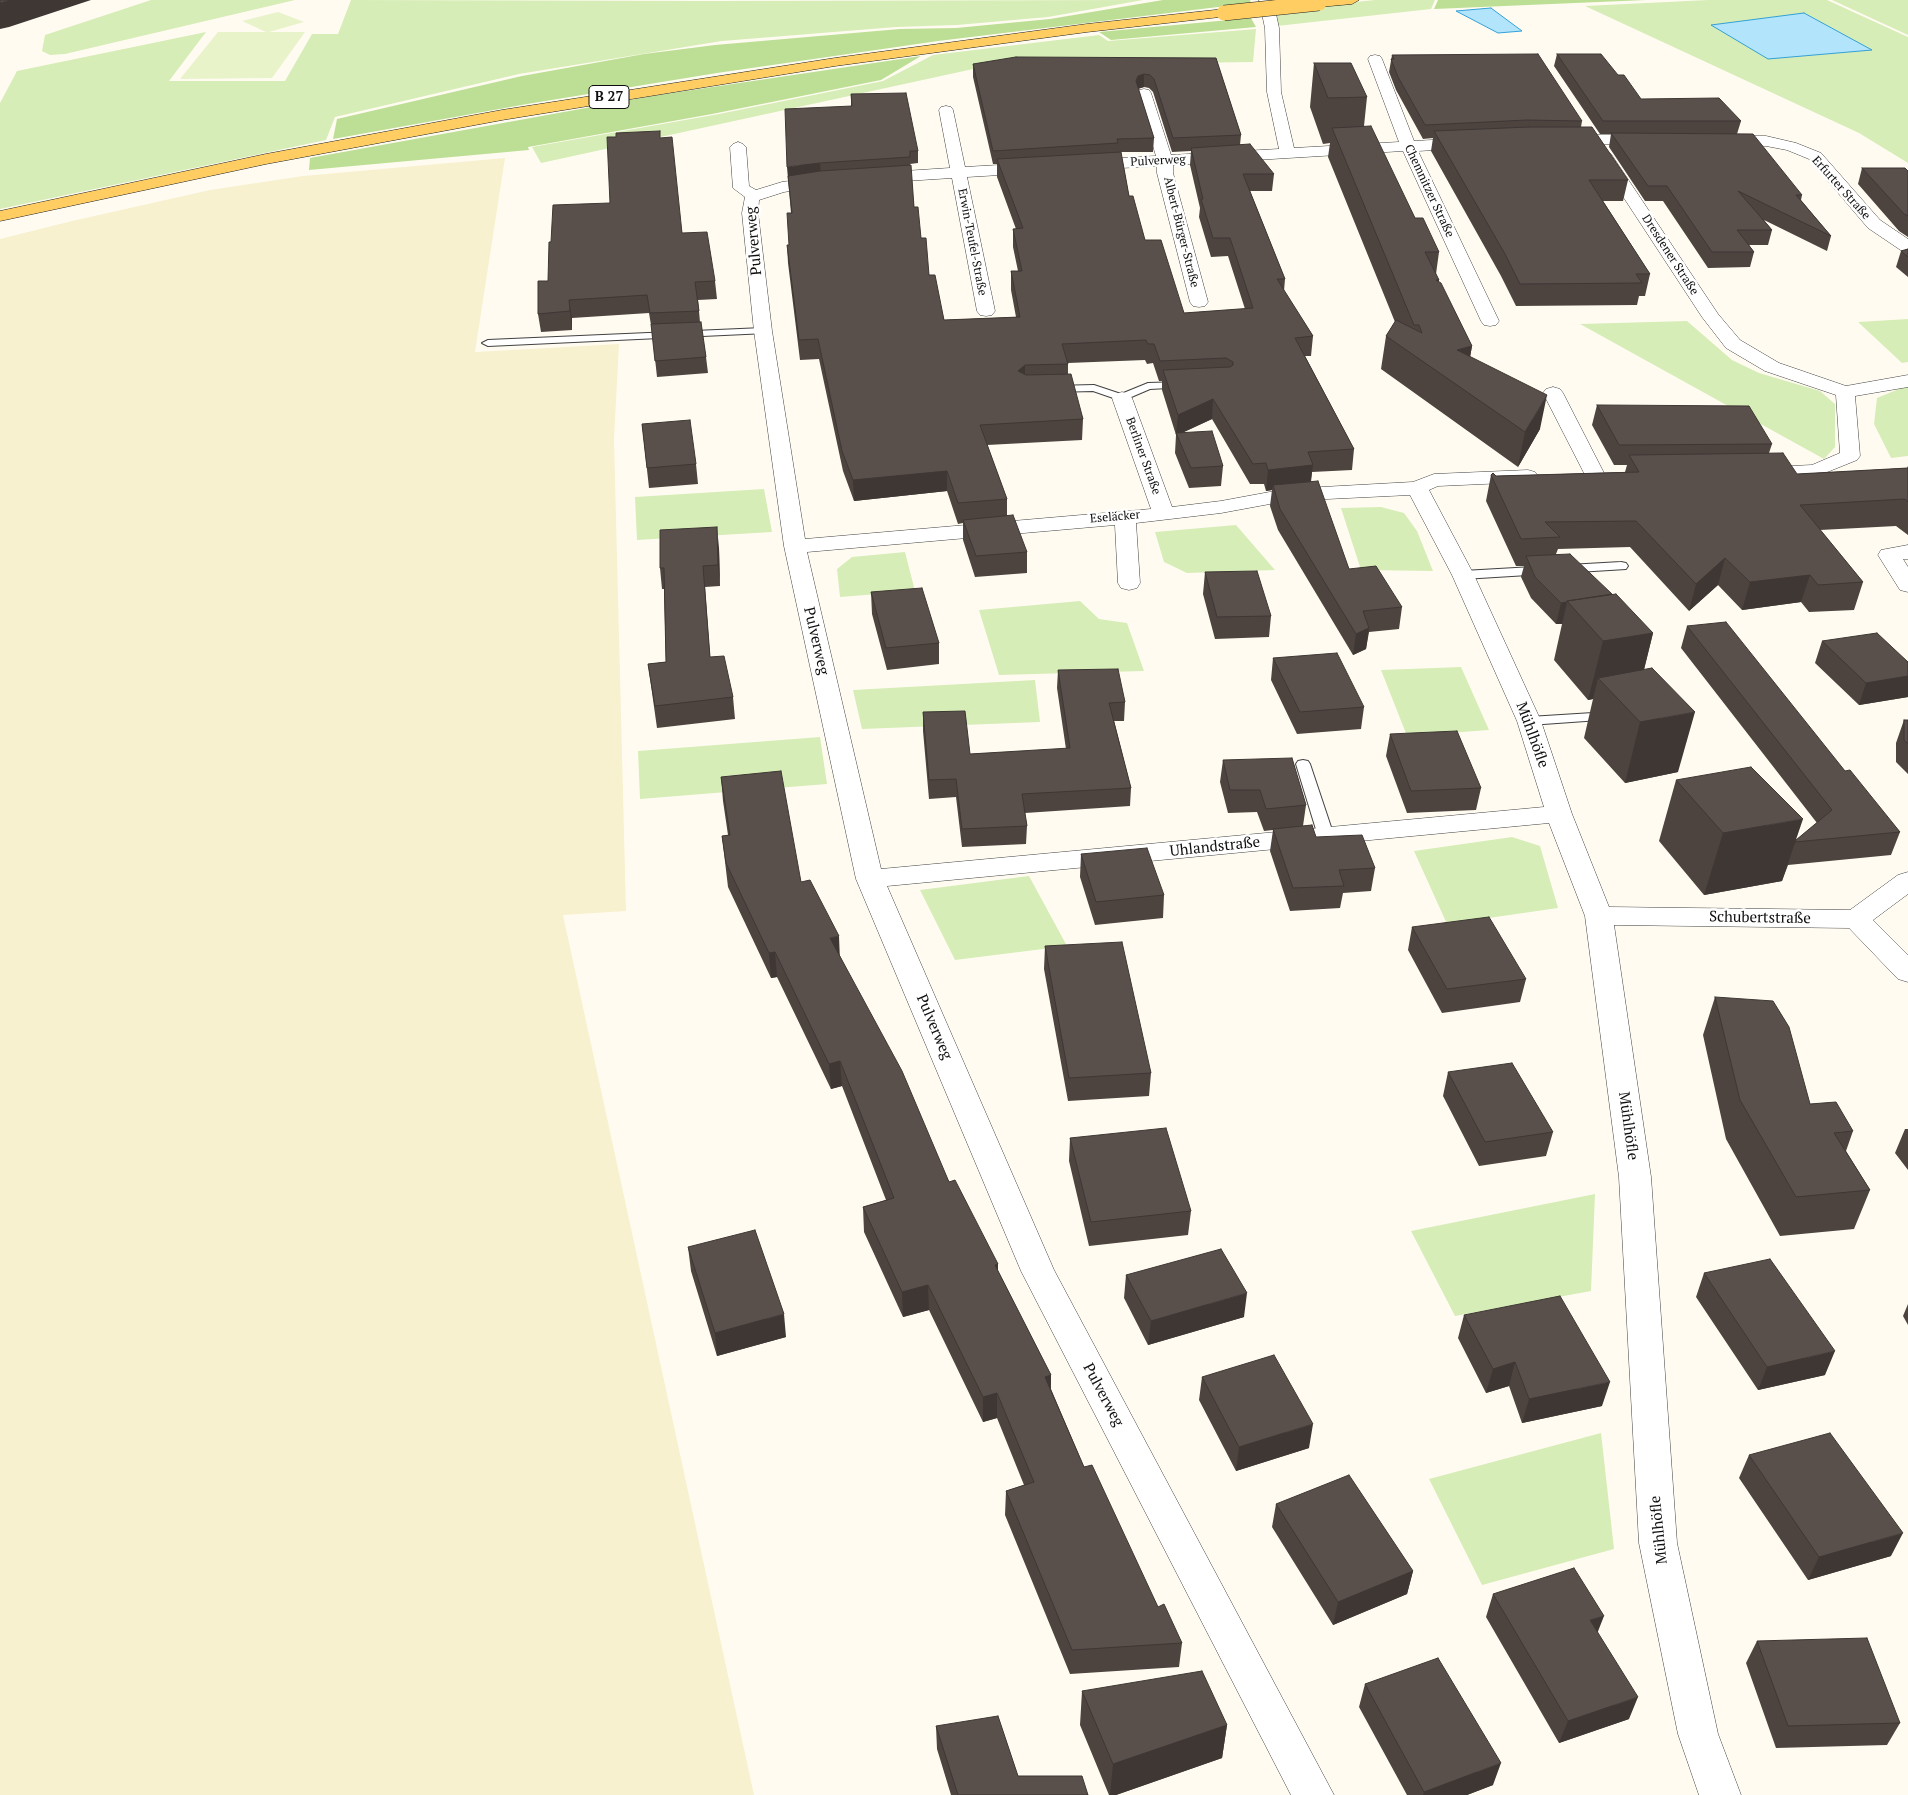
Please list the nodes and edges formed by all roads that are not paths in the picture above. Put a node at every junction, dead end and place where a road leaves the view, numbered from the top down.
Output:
1 (1266, 0) edge
2 (1352, 0) edge
3 (1375, 59) dead end
4 (1144, 93) dead end
5 (946, 110) dead end
6 (1584, 124) dead end
7 (1545, 140) edge
8 (1594, 140) junction
9 (1661, 140) edge
10 (1709, 141) edge
11 (1486, 142) edge
12 (738, 146) dead end
13 (1408, 146) junction
14 (1287, 152) junction
15 (1165, 161) junction
16 (958, 172) junction
17 (754, 196) junction
18 (0, 216) edge
19 (1908, 248) edge
20 (1199, 302) dead end
21 (986, 312) dead end
22 (1490, 321) dead end
23 (763, 330) junction
24 (488, 344) dead end
25 (1908, 381) edge
26 (1195, 384) edge
27 (1044, 389) edge
28 (1845, 392) junction
29 (1553, 393) dead end
30 (1122, 398) junction
31 (1738, 472) edge
32 (1594, 473) edge
33 (1547, 475) edge
34 (1425, 484) junction
35 (1164, 514) junction
36 (1126, 516) junction
37 (794, 546) junction
38 (1899, 553) edge
39 (1622, 566) dead end
40 (1463, 575) junction
41 (1129, 584) dead end
42 (1908, 585) edge
43 (1625, 715) edge
44 (1529, 721) junction
45 (1303, 764) dead end
46 (1559, 814) junction
47 (1326, 836) junction
48 (870, 878) junction
49 (1908, 881) edge
50 (1599, 916) junction
51 (1856, 919) junction
52 (1908, 972) edge
53 (1313, 1795) edge
54 (1720, 1795) edge

1 - 14 street
2 - 18 main road, B 27, bridge
3 - 13 street, Chemnitzer Straße
4 - 15 street, Albert-Bürger-Straße
5 - 16 street, Erwin-Teufel-Straße
6 - 8 street, Dresdener Straße
7 - 8 street
8 - 9 street
8 - 28 street, Dresdener Straße
10 - 19 street, Erfurter Straße
11 - 13 street
12 - 17 street, Pulverweg
13 - 14 street
13 - 22 street, Chemnitzer Straße
14 - 15 street, Pulverweg
15 - 16 street, Pulverweg
15 - 20 street, Albert-Bürger-Straße
16 - 17 street, Pulverweg
16 - 21 street, Erwin-Teufel-Straße
17 - 23 street, Pulverweg
23 - 24 lane
23 - 37 street, Pulverweg
25 - 28 street
26 - 30 lane
27 - 30 lane
28 - 31 street
29 - 32 street
30 - 35 street, Berliner Straße
33 - 34 street, Eseläcker
34 - 35 street, Eseläcker
34 - 40 street, Mühlhöfle
35 - 36 street, Eseläcker
36 - 37 street, Eseläcker
36 - 41 street
37 - 48 street, Pulverweg
38 - 42 street
39 - 40 lane
40 - 44 street, Mühlhöfle
43 - 44 lane
44 - 46 street, Mühlhöfle
45 - 47 lane
46 - 47 street, Uhlandstraße
46 - 50 street, Mühlhöfle
47 - 48 street, Uhlandstraße
48 - 53 street, Pulverweg
49 - 51 street
50 - 51 street, Schubertstraße
50 - 54 street, Mühlhöfle
51 - 52 street

